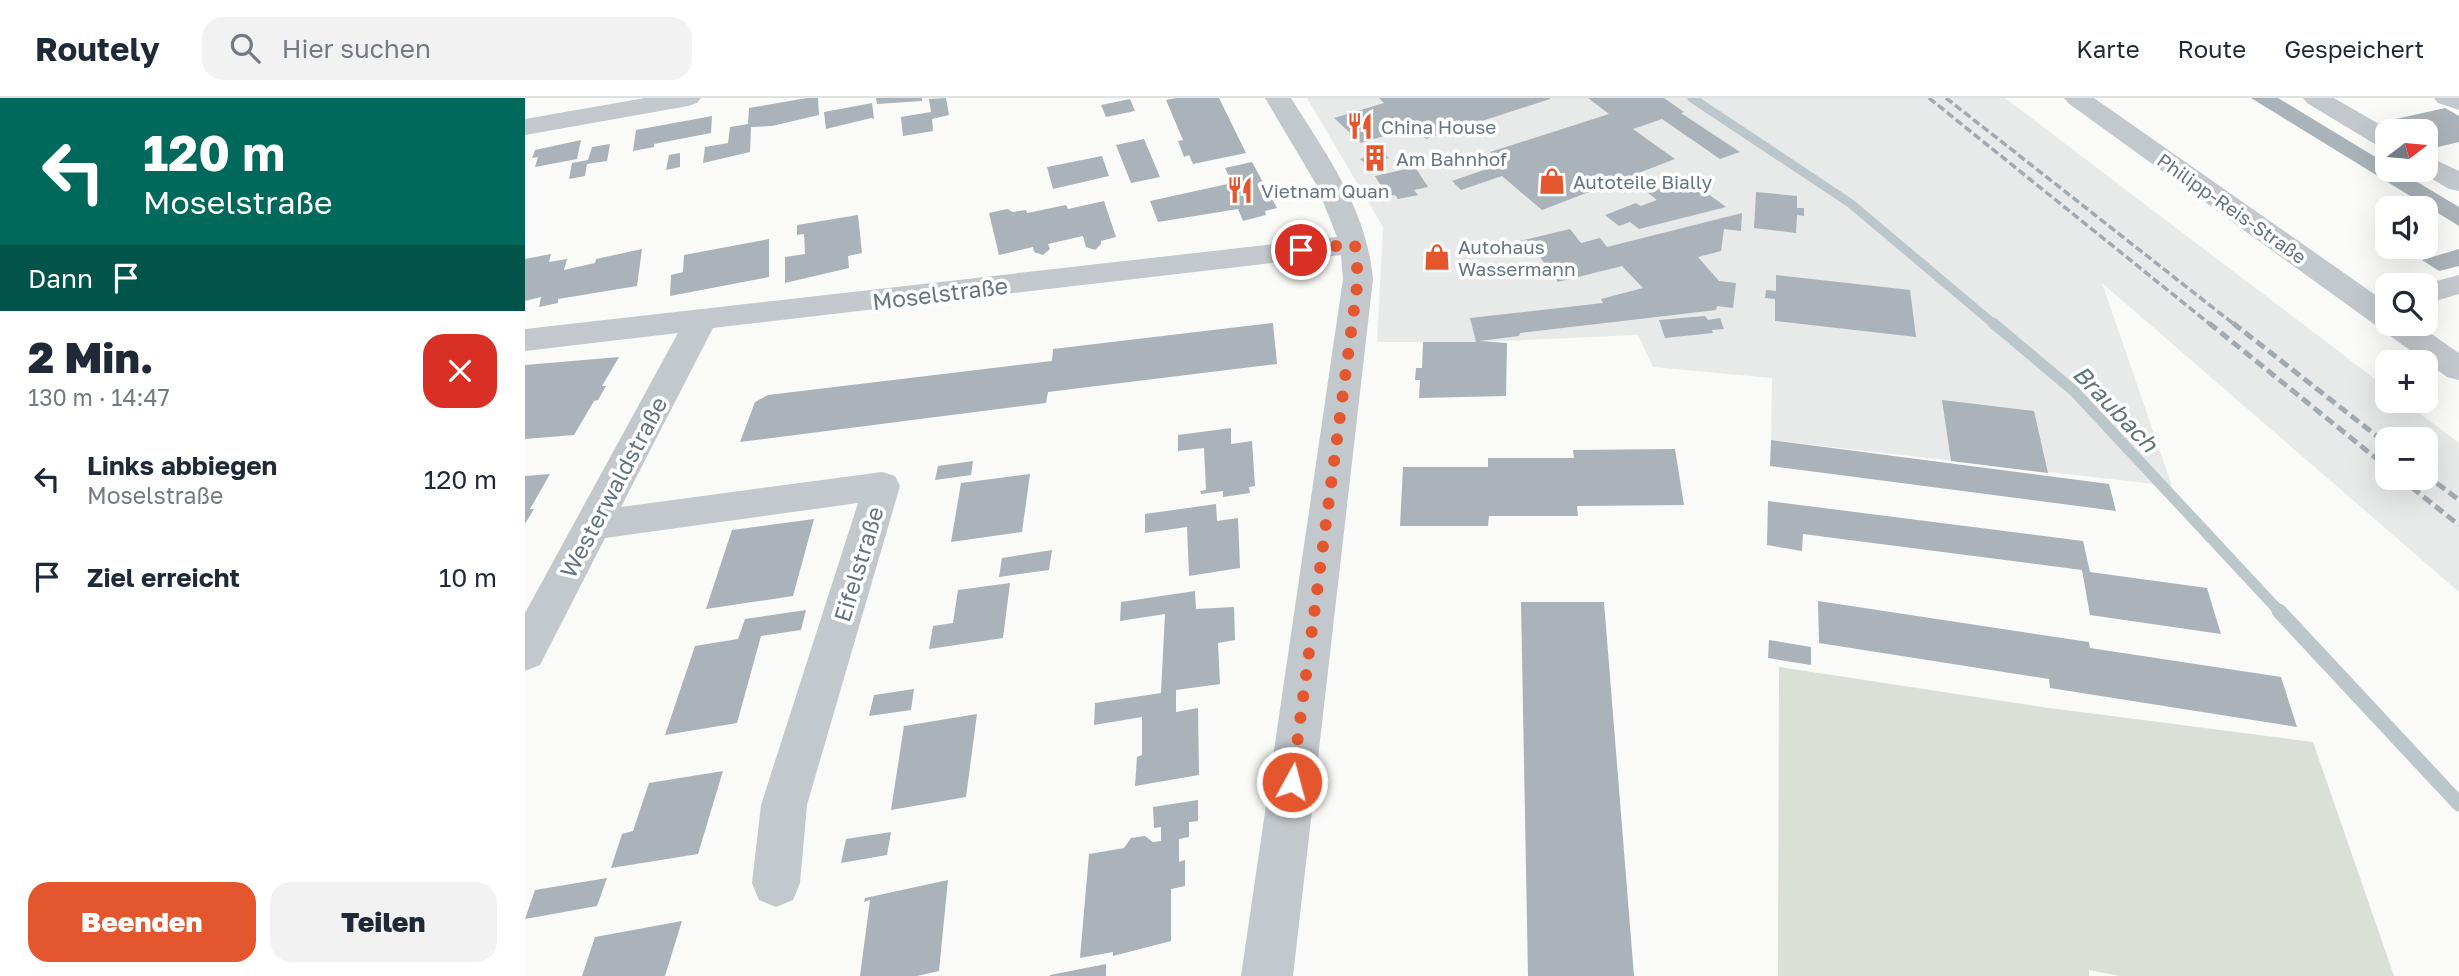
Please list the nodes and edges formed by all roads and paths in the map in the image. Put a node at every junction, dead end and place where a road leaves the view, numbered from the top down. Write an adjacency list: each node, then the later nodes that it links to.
1 (688, 98): 7 (street)
2 (1278, 98): 11 (street)
3 (2077, 98): 14 (street, Philipp-Reis-Straße)
4 (2316, 98): 8 (street)
5 (2447, 98): 6 (street)
6 (2459, 102)
7 (525, 127)
8 (2375, 134)
9 (2438, 171): 10 (street)
10 (2459, 183)
11 (1355, 244): 15 (street, Moselstraße); 22 (street)
12 (2459, 284): 13 (street)
13 (2438, 290)
14 (2375, 306)
15 (701, 320): 17 (street, Moselstraße); 19 (street, Westerwaldstraße)
16 (2415, 336): 18 (street, Philipp-Reis-Straße)
17 (525, 340)
18 (2459, 369)
19 (594, 525): 20 (street, Westerwaldstraße); 21 (street, Eifelstraße)
20 (525, 653)
21 (776, 883)
22 (1267, 976)

